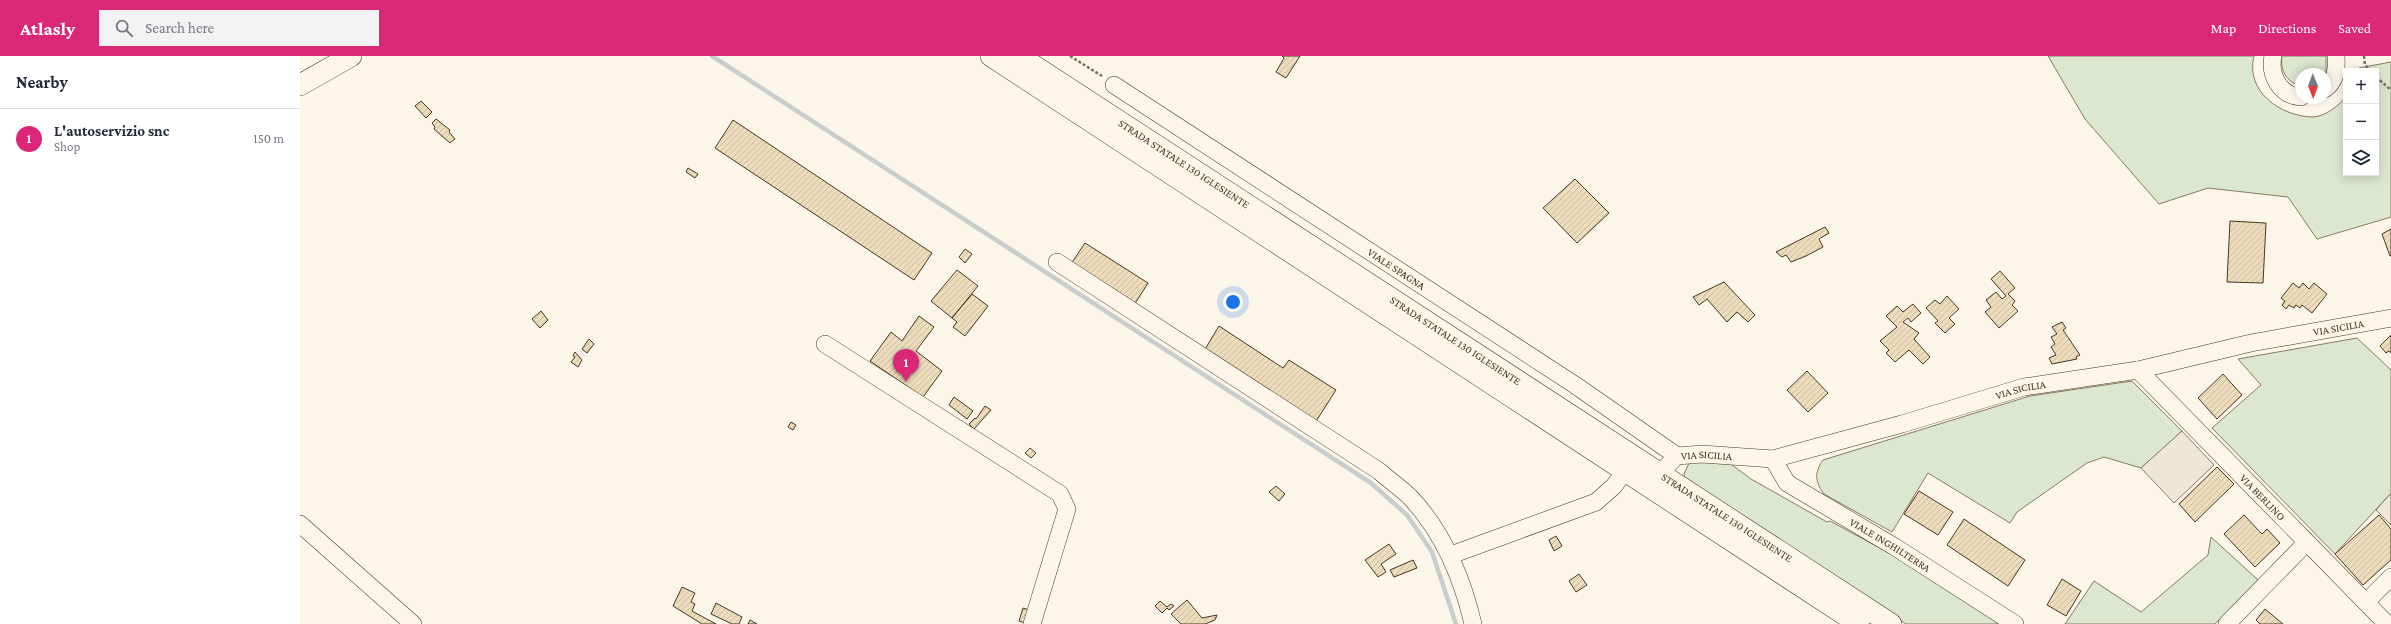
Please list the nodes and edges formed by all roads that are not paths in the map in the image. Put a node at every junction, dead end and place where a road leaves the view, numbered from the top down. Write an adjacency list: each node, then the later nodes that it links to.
1 (351, 56): 7 (main road)
2 (991, 56): 16 (main road, STRADA STATALE 130 IGLESIENTE)
3 (1019, 56): 17 (main road, STRADA STATALE 130 IGLESIENTE)
4 (2273, 56): 9 (street)
5 (2336, 56): 6 (street)
6 (2331, 82)
7 (300, 85)
8 (1114, 85): 14 (street, VIALE SPAGNA)
9 (2295, 95)
10 (1058, 262): 20 (street)
11 (2391, 318): 13 (street, VIA SICILIA)
12 (825, 344): 24 (street)
13 (2138, 370): 15 (street, VIA SICILIA); 19 (street, VIA BERLINO)
14 (1677, 456): 15 (street, VIA SICILIA); 17 (street, VIA SICILIA)
15 (1773, 459): 28 (street, VIALE INGHILTERRA)
16 (1624, 471): 20 (street); 26 (main road, STRADA STATALE 130 IGLESIENTE)
17 (1659, 474): 27 (main road, STRADA STATALE 130 IGLESIENTE)
18 (300, 524): 23 (street)
19 (2306, 543): 22 (street, VIA BERLINO); 29 (street)
20 (1451, 555): 25 (street)
21 (2391, 577): 22 (street)
22 (2366, 602): 30 (street, VIA BERLINO)
23 (413, 624)
24 (1032, 624)
25 (1473, 624)
26 (1859, 624)
27 (1891, 624)
28 (2015, 624)
29 (2228, 624)
30 (2387, 624)

